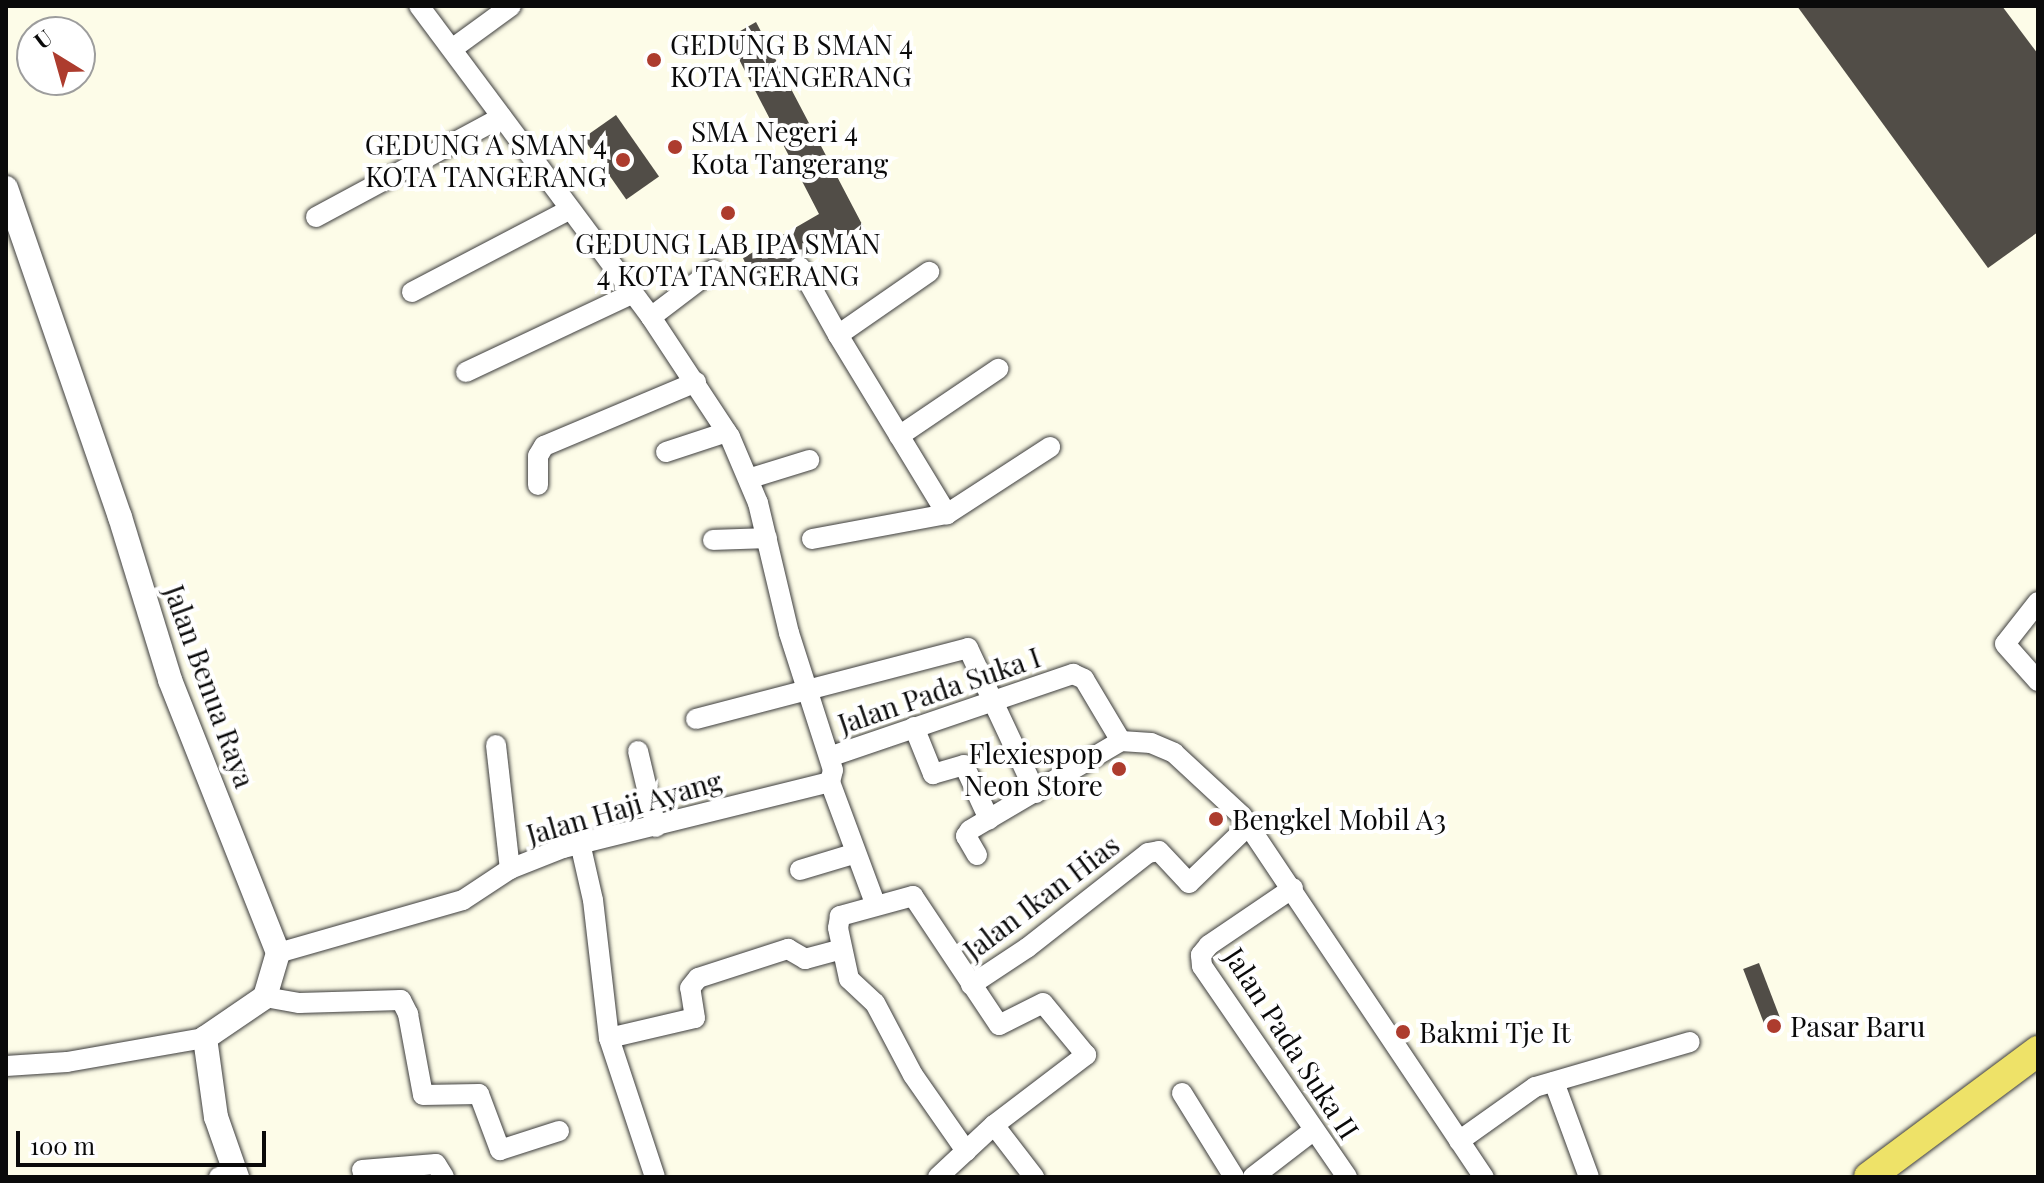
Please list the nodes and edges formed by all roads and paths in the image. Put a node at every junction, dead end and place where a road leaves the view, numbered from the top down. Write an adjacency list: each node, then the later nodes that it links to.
1 (419, 6): 3 (street, Jalan Pada Suka I)
2 (511, 6): 3 (street)
3 (452, 49): 4 (street, Jalan Pada Suka I)
4 (502, 117): 6 (street, Jalan Pada Suka I); 7 (street)
5 (6, 188): 52 (street, Jalan Benua Raya)
6 (569, 210): 11 (street); 12 (street, Jalan Pada Suka I)
7 (316, 217)
8 (800, 267): 14 (street)
9 (713, 270): 13 (street)
10 (929, 272): 14 (street)
11 (412, 292)
12 (632, 294): 13 (street, Jalan Pada Suka I); 16 (street)
13 (651, 317): 17 (street, Jalan Pada Suka I)
14 (838, 335): 19 (street)
15 (998, 369): 19 (street)
16 (466, 372)
17 (696, 382): 18 (street, Jalan Pada Suka I); 24 (street)
18 (727, 432): 21 (street); 23 (street, Jalan Pada Suka I)
19 (899, 436): 25 (street)
20 (1050, 447): 25 (street)
21 (666, 452)
22 (809, 460): 23 (street)
23 (751, 478): 26 (street, Jalan Pada Suka I)
24 (538, 485)
25 (947, 514): 27 (street)
26 (767, 538): 28 (street); 31 (street, Jalan Pada Suka I)
27 (812, 539)
28 (713, 540)
29 (2038, 602): 30 (street)
30 (2038, 681)
31 (810, 693): 32 (street); 33 (street); 38 (street, Jalan Pada Suka I)
32 (990, 701): 34 (street, Jalan Pada Suka I); 35 (street, Jalan Pada Suka I); 40 (street)
33 (696, 719)
34 (914, 727): 38 (street, Jalan Pada Suka I); 41 (street)
35 (1121, 741): 40 (street); 42 (street)
36 (496, 745): 47 (street)
37 (638, 751): 43 (street)
38 (832, 756): 39 (street)
39 (830, 782): 43 (street, Jalan Haji Ayang); 45 (street)
40 (1036, 793): 41 (street)
41 (989, 819): 46 (street)
42 (1249, 825): 49 (street); 53 (street, Jalan Ikan Hias)
43 (656, 827): 44 (street, Jalan Haji Ayang)
44 (580, 843): 47 (street, Jalan Haji Ayang); 56 (street)
45 (853, 854): 48 (street); 50 (street)
46 (977, 855)
47 (510, 869): 52 (street, Jalan Haji Ayang)
48 (800, 870)
49 (1293, 888): 64 (street, Jalan Pada Suka II); 66 (street)
50 (875, 903): 51 (street); 53 (street)
51 (842, 949): 56 (street); 67 (street)
52 (278, 953): 54 (street)
53 (971, 985): 63 (street)
54 (265, 997): 55 (street); 65 (street)
55 (205, 1038): 60 (street); 69 (street)
56 (609, 1038): 71 (street)
57 (1690, 1042): 61 (street)
58 (2038, 1051): 79 (main road)
59 (2038, 1058): 80 (main road)
60 (6, 1066)
61 (1554, 1082): 66 (street); 78 (street)
62 (1182, 1093): 74 (street)
63 (994, 1125): 67 (street); 73 (street)
64 (1314, 1130): 75 (street); 76 (street, Jalan Pada Suka II)
65 (559, 1131)
66 (1459, 1141): 77 (street)
67 (966, 1151): 72 (street)
68 (362, 1170): 70 (street)
69 (230, 1176)
70 (444, 1177)
71 (655, 1177)
72 (938, 1177)
73 (1034, 1177)
74 (1234, 1177)
75 (1253, 1177)
76 (1347, 1177)
77 (1484, 1177)
78 (1589, 1177)
79 (1869, 1177)
80 (1902, 1177)

